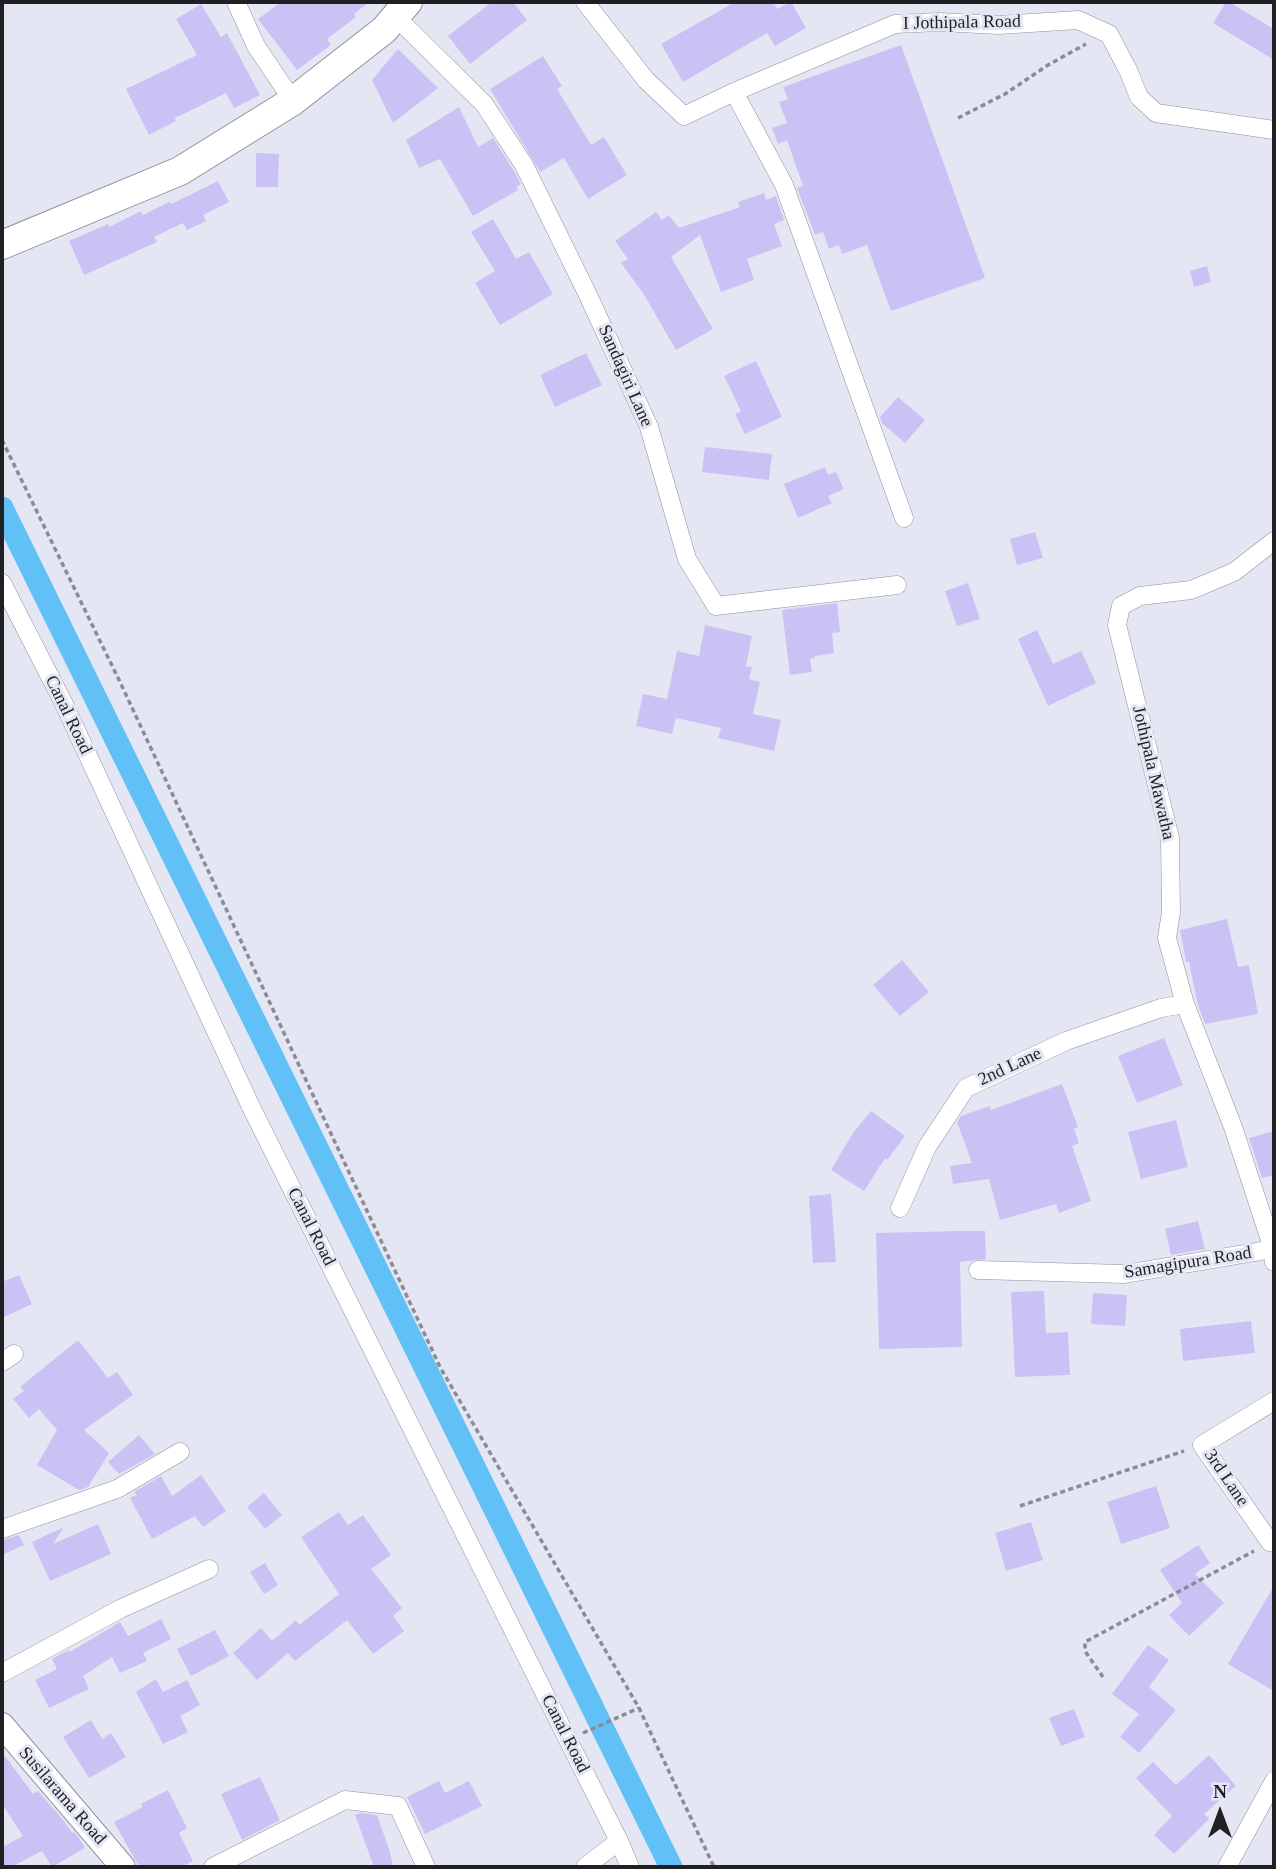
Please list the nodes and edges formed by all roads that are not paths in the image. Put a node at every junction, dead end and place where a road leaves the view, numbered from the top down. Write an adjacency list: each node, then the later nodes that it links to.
1 (236, 2): 5 (street)
2 (585, 2): 4 (street, I Jothipala Road)
3 (402, 9): 5 (main road); 11 (street, Sandagiri Lane)
4 (734, 92): 6 (street, I Jothipala Road); 8 (street)
5 (293, 101): 7 (main road)
6 (1274, 130)
7 (2, 244)
8 (904, 518)
9 (1274, 541): 12 (street, Jothipala Mawatha)
10 (2, 583): 24 (street, Canal Road)
11 (897, 585)
12 (1185, 1004): 13 (street, 2nd Lane); 14 (street, Jothipala Mawatha)
13 (900, 1208)
14 (1273, 1256): 15 (street, Samagipura Road)
15 (978, 1270)
16 (1274, 1401): 19 (street, 3rd Lane)
17 (180, 1452): 18 (street)
18 (2, 1529)
19 (1272, 1543)
20 (209, 1569): 21 (street)
21 (2, 1673)
22 (2, 1725): 25 (street, Susilarama Road)
23 (1274, 1781): 30 (street)
24 (619, 1841): 28 (street); 29 (street, Canal Road)
25 (123, 1867)
26 (214, 1867): 27 (street)
27 (426, 1867)
28 (585, 1867)
29 (630, 1867)
30 (1227, 1867)

